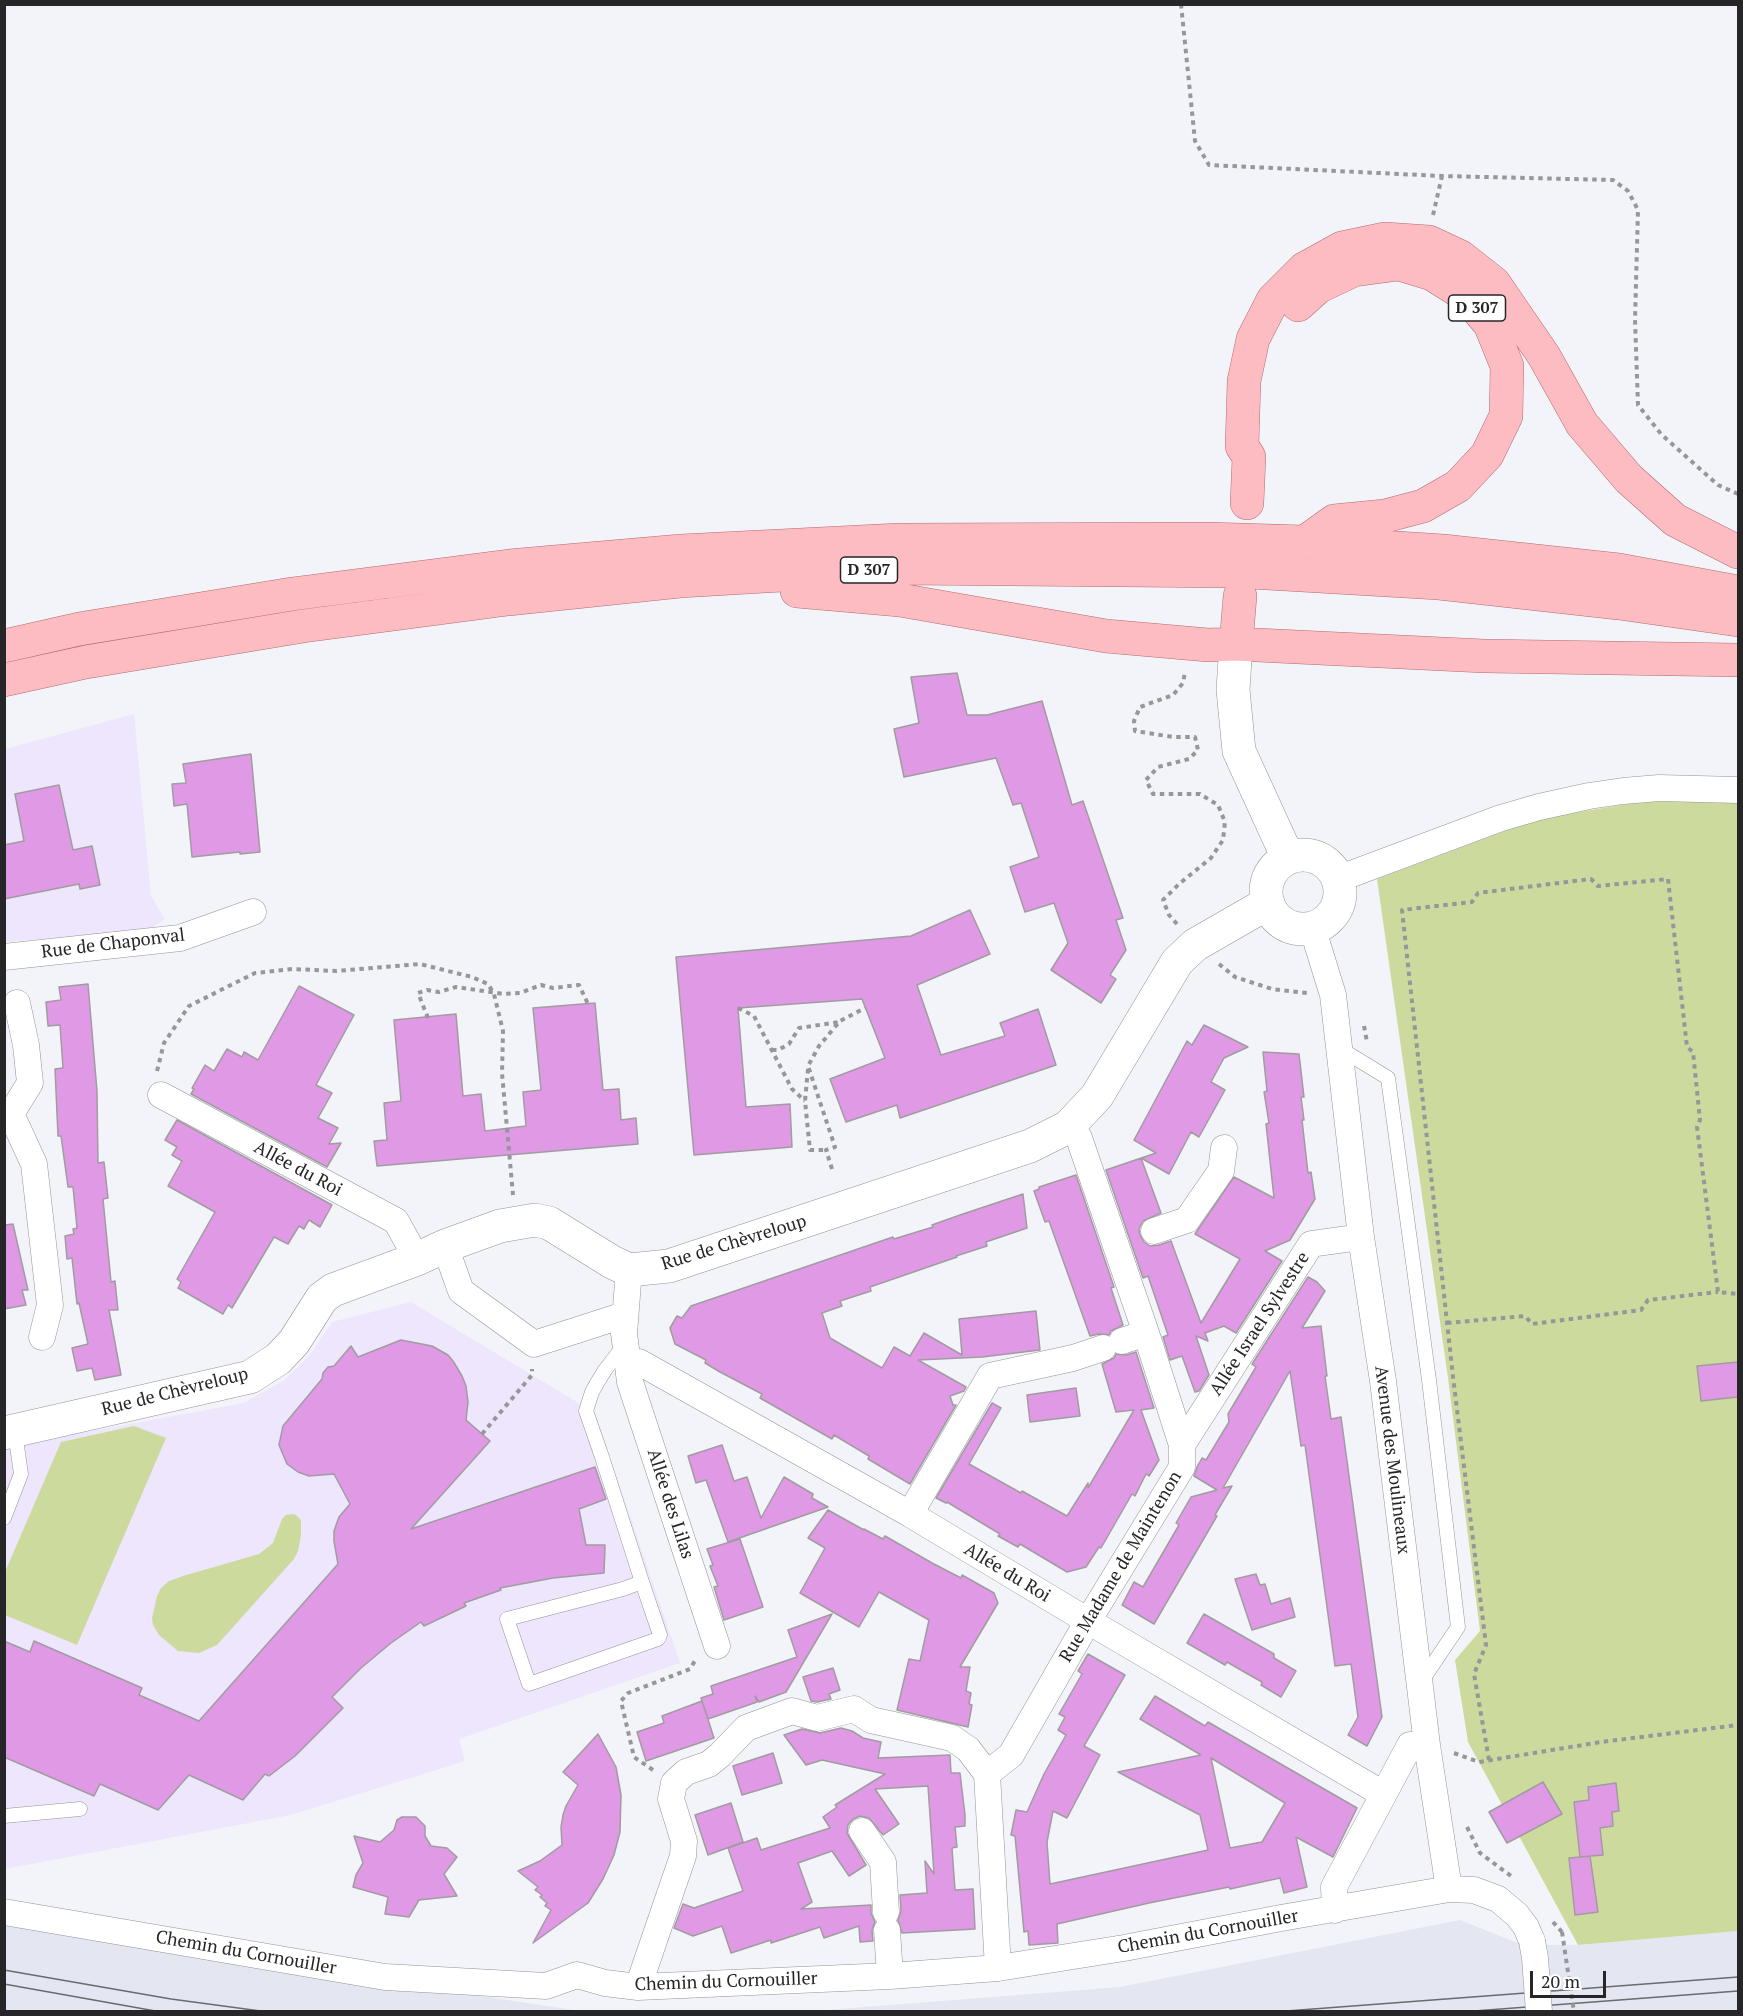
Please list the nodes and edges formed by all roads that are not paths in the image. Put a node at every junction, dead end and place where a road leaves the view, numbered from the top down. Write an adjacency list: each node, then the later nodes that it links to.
1 (1249, 457): 2 (main road); 3 (main road, D 307); 4 (main road)
2 (1247, 503)
3 (1305, 542): 6 (main road, D 307); 10 (main road, D 307)
4 (1738, 552)
5 (697, 581): 8 (main road, D 307); 9 (main road); 12 (main road, D 307)
6 (1738, 592)
7 (1240, 596): 9 (main road)
8 (1738, 620)
9 (1222, 644): 11 (main road); 14 (street)
10 (4, 646)
11 (1738, 660)
12 (4, 680)
13 (1738, 790): 15 (street)
14 (1288, 858): 15 (street); 16 (street)
15 (1338, 879): 18 (street)
16 (1268, 903): 18 (street); 24 (street, Rue de Chèvreloup)
17 (253, 912): 19 (street, Rue de Chaponval)
18 (1312, 927): 21 (street, Avenue des Moulineaux)
19 (4, 957)
20 (17, 1003): 23 (street)
21 (1339, 1048): 27 (street, Avenue des Moulineaux); 41 (lane)
22 (161, 1095): 28 (street, Allée du Roi)
23 (8, 1114): 31 (street)
24 (1068, 1126): 26 (street, Rue Madame de Maintenon); 29 (street, Rue de Chèvreloup)
25 (1224, 1148): 26 (street)
26 (1136, 1237): 32 (street, Rue Madame de Maintenon)
27 (1361, 1237): 35 (street, Allée Israel Sylvestre); 41 (street, Avenue des Moulineaux)
28 (431, 1253): 29 (street, Rue de Chèvreloup); 30 (street, Allée du Roi); 34 (street, Rue de Chèvreloup)
29 (629, 1270): 30 (street, Allée des Lilas)
30 (624, 1315): 33 (street, Allée des Lilas)
31 (42, 1337)
32 (1124, 1341): 35 (street, Rue Madame de Maintenon); 36 (street)
33 (626, 1352): 36 (street, Allée du Roi); 38 (lane); 40 (street, Allée des Lilas)
34 (10, 1433): 37 (lane)
35 (1182, 1445): 39 (street, Rue Madame de Maintenon)
36 (910, 1514): 39 (street, Allée du Roi)
37 (4, 1518)
38 (642, 1582): 38 (lane)
39 (1088, 1622): 43 (street, Rue Madame de Maintenon); 44 (street, Allée du Roi)
40 (709, 1649)
41 (1420, 1684): 42 (street, Avenue des Moulineaux)
42 (1427, 1745): 44 (street); 48 (street, Avenue des Moulineaux)
43 (987, 1774): 51 (street); 53 (street)
44 (1383, 1794): 49 (street)
45 (80, 1809): 46 (lane)
46 (4, 1816)
47 (862, 1831): 52 (street)
48 (1449, 1889): 49 (street, Chemin du Cornouiller); 54 (street, bridge)
49 (1335, 1910): 51 (street, Chemin du Cornouiller)
50 (4, 1912): 53 (street, Chemin du Cornouiller)
51 (998, 1968): 52 (street, Chemin du Cornouiller)
52 (890, 1976): 53 (street, Chemin du Cornouiller)
53 (638, 1987)
54 (1539, 2012)

